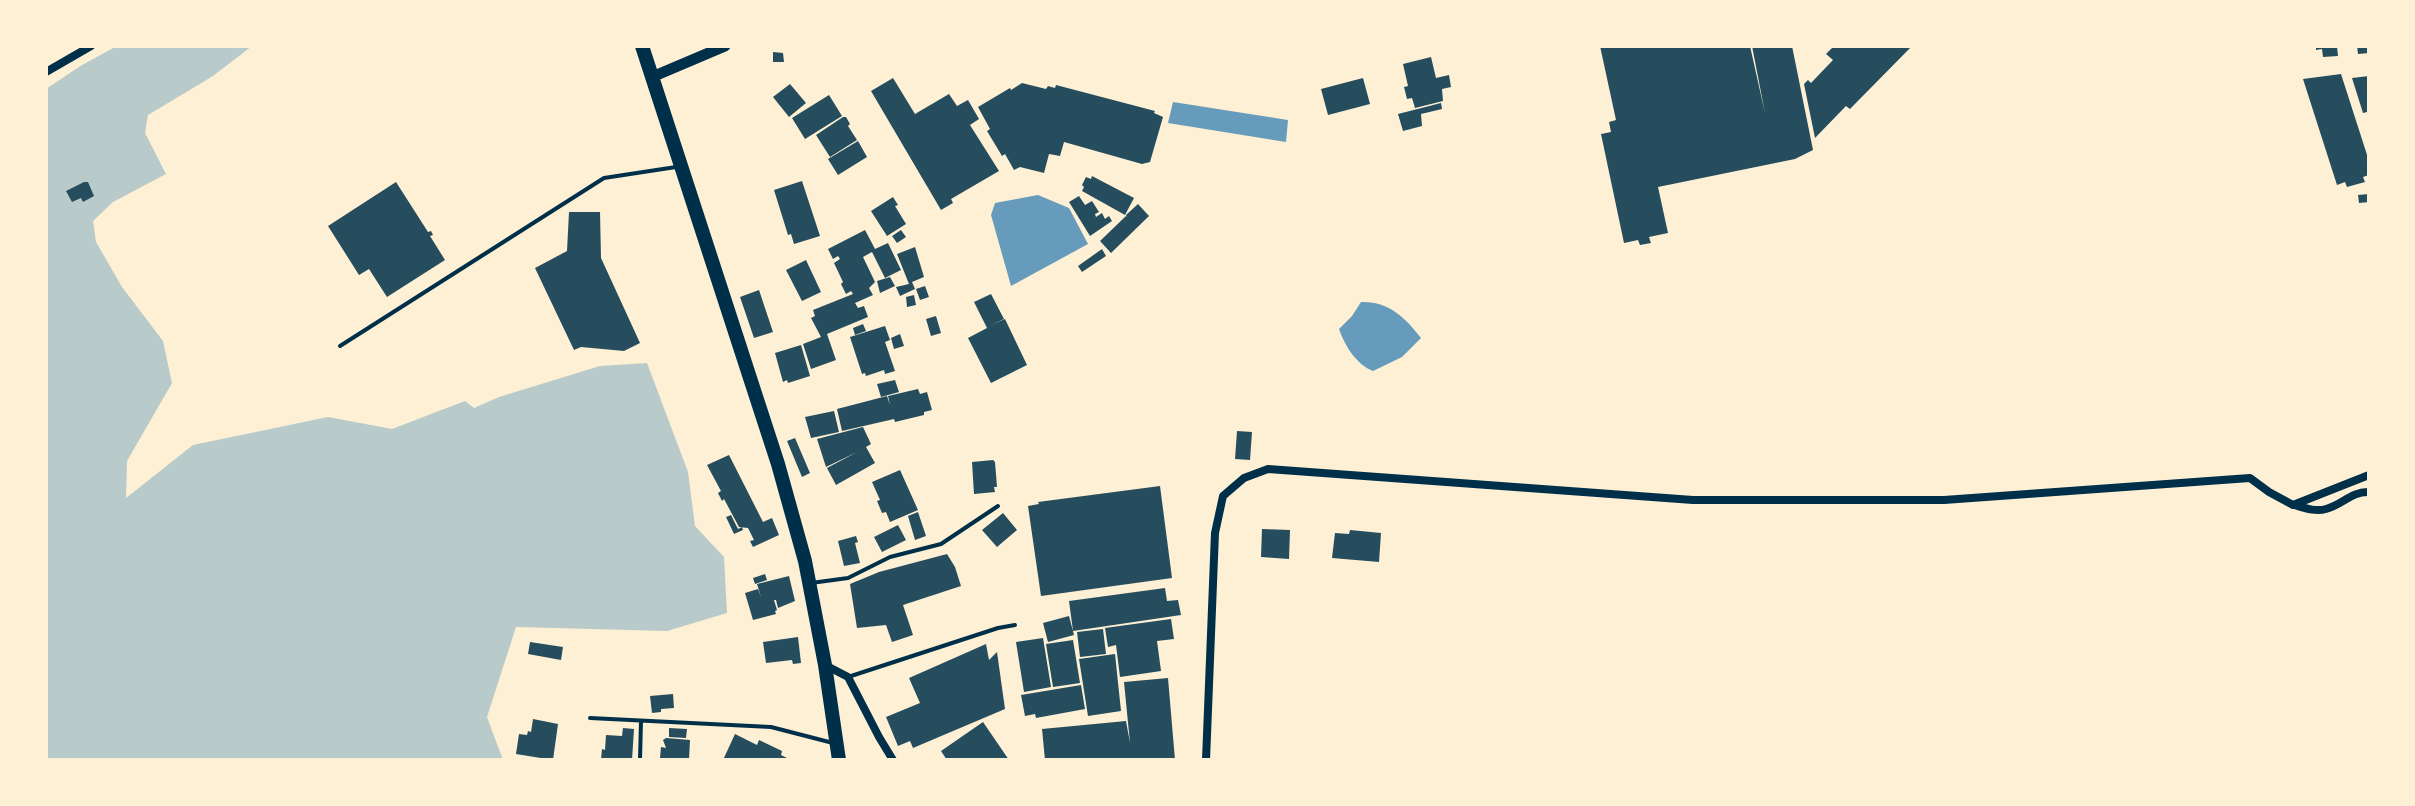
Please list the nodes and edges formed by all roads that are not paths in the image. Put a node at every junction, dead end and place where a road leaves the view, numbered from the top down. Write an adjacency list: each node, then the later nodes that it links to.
1 (91, 46): 4 (street)
2 (642, 46): 5 (highway)
3 (725, 46): 5 (street)
4 (46, 72)
5 (652, 77): 6 (highway)
6 (682, 166): 7 (lane); 12 (highway)
7 (340, 346)
8 (2369, 475): 10 (street)
9 (2369, 492): 10 (street)
10 (2293, 505): 22 (street)
11 (998, 506): 12 (lane)
12 (809, 583): 14 (highway)
13 (1015, 625): 15 (lane)
14 (825, 665): 15 (street); 18 (highway)
15 (848, 677): 21 (street)
16 (590, 718): 17 (lane)
17 (641, 721): 18 (lane); 19 (lane)
18 (837, 744): 20 (highway)
19 (640, 760)
20 (839, 760)
21 (893, 760)
22 (1206, 760)

